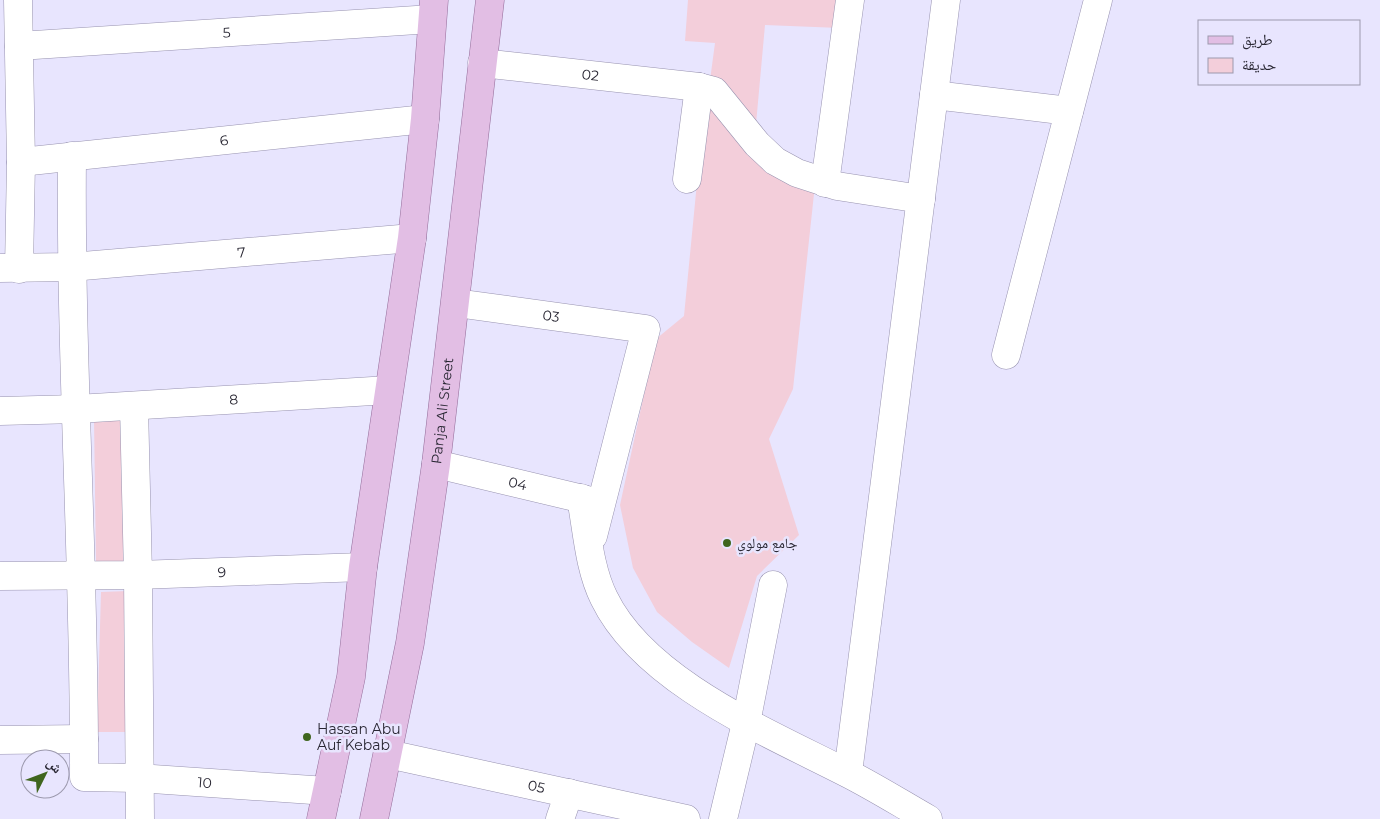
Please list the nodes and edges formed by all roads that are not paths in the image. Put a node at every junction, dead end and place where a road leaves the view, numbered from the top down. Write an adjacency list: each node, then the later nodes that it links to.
1 (18, 0): 7 (street)
2 (490, 0): 8 (main road, Panja Ali Street)
3 (850, 0): 17 (street)
4 (946, 0): 10 (street)
5 (1098, 0): 12 (street)
6 (433, 9): 7 (street, 5); 13 (main road)
7 (19, 46): 11 (street)
8 (482, 63): 9 (street, 02); 22 (main road, Panja Ali Street)
9 (699, 87): 16 (street); 17 (street)
10 (934, 95): 12 (street); 18 (street)
11 (10, 104): 15 (street)
12 (1069, 111): 23 (street)
13 (425, 119): 14 (street, 6); 19 (main road)
14 (72, 156): 15 (street, 6); 20 (street)
15 (22, 162): 21 (street)
16 (687, 179)
17 (825, 183): 18 (street)
18 (921, 199): 39 (street)
19 (412, 238): 20 (street, 7); 24 (main road)
20 (71, 267): 21 (street, 7); 26 (street)
21 (9, 268)
22 (456, 302): 28 (main road, Panja Ali Street); 29 (street, 03)
23 (1006, 354)
24 (389, 390): 25 (street, 8); 30 (main road)
25 (134, 406): 26 (street, 8); 32 (street)
26 (77, 409): 27 (street, 8); 31 (street)
27 (0, 411)
28 (436, 464): 29 (street, 04); 38 (main road, Panja Ali Street)
29 (591, 500): 35 (street)
30 (363, 567): 32 (street, 9); 41 (main road)
31 (81, 575): 32 (street, 9); 33 (street, 9); 36 (street)
32 (138, 575): 40 (street)
33 (0, 576)
34 (773, 585): 35 (street)
35 (746, 723): 39 (street); 48 (street)
36 (84, 739): 37 (street); 40 (street, 10)
37 (0, 740)
38 (388, 754): 42 (street, 05); 45 (main road, Panja Ali Street)
39 (848, 773): 49 (street)
40 (138, 778): 41 (street, 10); 43 (street)
41 (327, 791): 44 (main road)
42 (568, 793): 46 (street); 47 (street, 05)
43 (140, 819)
44 (321, 819)
45 (374, 819)
46 (560, 819)
47 (686, 819)
48 (723, 819)
49 (928, 819)

